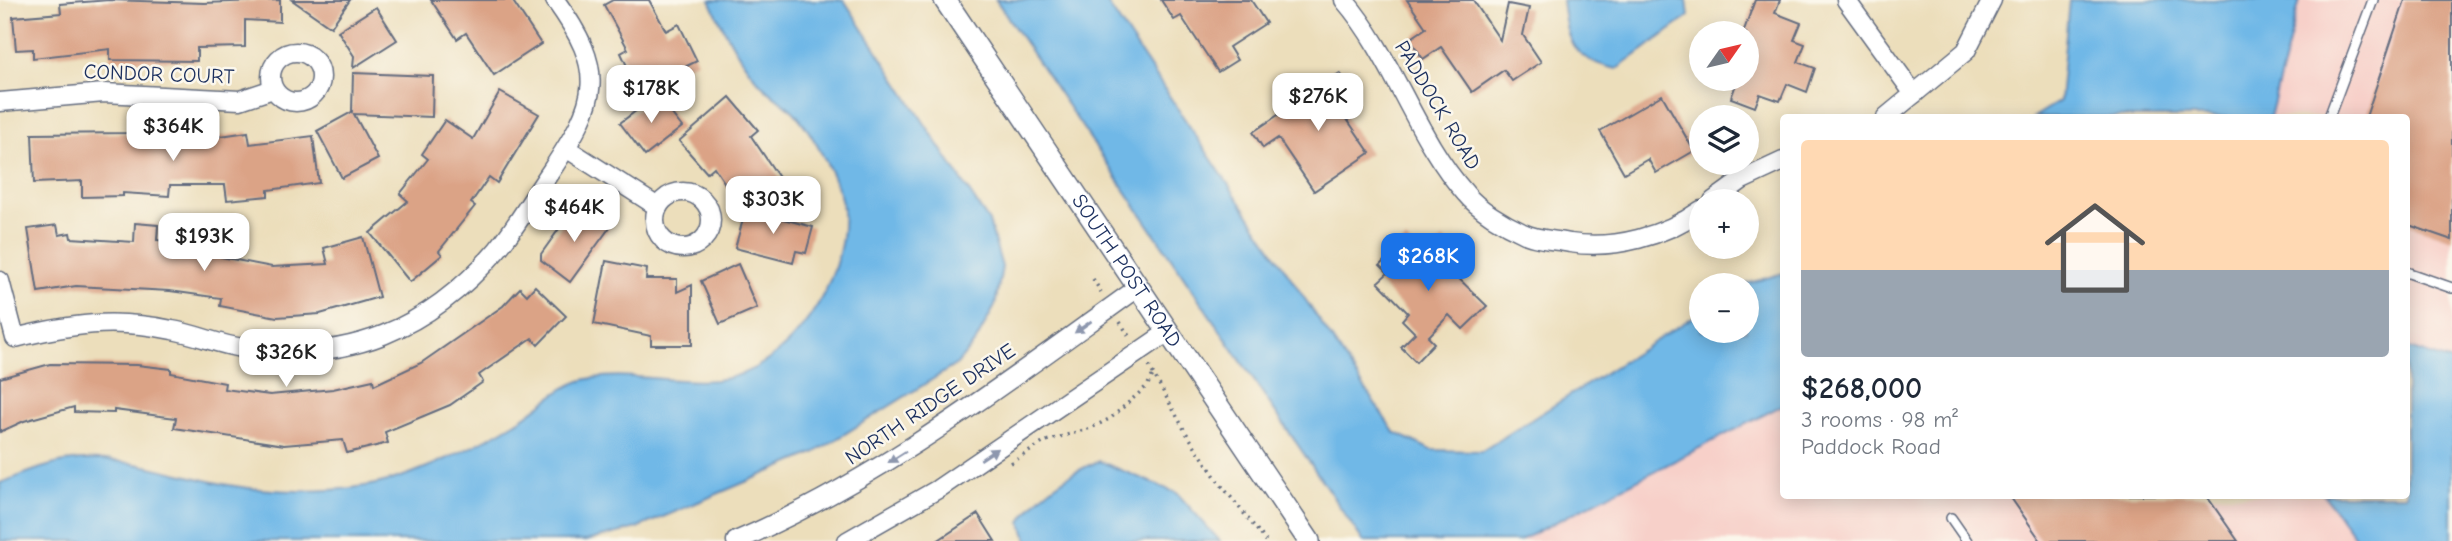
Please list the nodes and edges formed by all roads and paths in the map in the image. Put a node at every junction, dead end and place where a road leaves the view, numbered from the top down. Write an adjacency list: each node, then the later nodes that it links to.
1 (555, 0): 12 (street)
2 (945, 0): 20 (street, SOUTH POST ROAD)
3 (1344, 0): 16 (street, PADDOCK ROAD)
4 (1846, 0): 8 (street)
5 (1992, 0): 8 (street)
6 (2372, 0): 11 (lane)
7 (273, 89): 9 (street, CONDOR COURT)
8 (1914, 94): 10 (street)
9 (0, 102)
10 (1890, 114)
11 (2330, 114)
12 (566, 148): 15 (street); 24 (street)
13 (1780, 162): 14 (street)
14 (1730, 189)
15 (658, 206)
16 (1689, 219)
17 (2410, 273): 21 (lane)
18 (1093, 279): 22 (path)
19 (0, 281): 24 (street)
20 (1139, 287): 22 (street, NORTH RIDGE DRIVE); 23 (street, SOUTH POST ROAD)
21 (2452, 288)
22 (1111, 307): 25 (path); 29 (street, NORTH RIDGE DRIVE, one-way to 29)
23 (1168, 332): 25 (street); 32 (street, SOUTH POST ROAD)
24 (7, 340)
25 (1140, 351): 26 (path); 30 (street, one-way to 25)
26 (1154, 373): 27 (path); 31 (path)
27 (1008, 465)
28 (1951, 518): 33 (lane)
29 (736, 541)
30 (847, 541)
31 (1266, 541)
32 (1309, 541)
33 (1967, 541)

